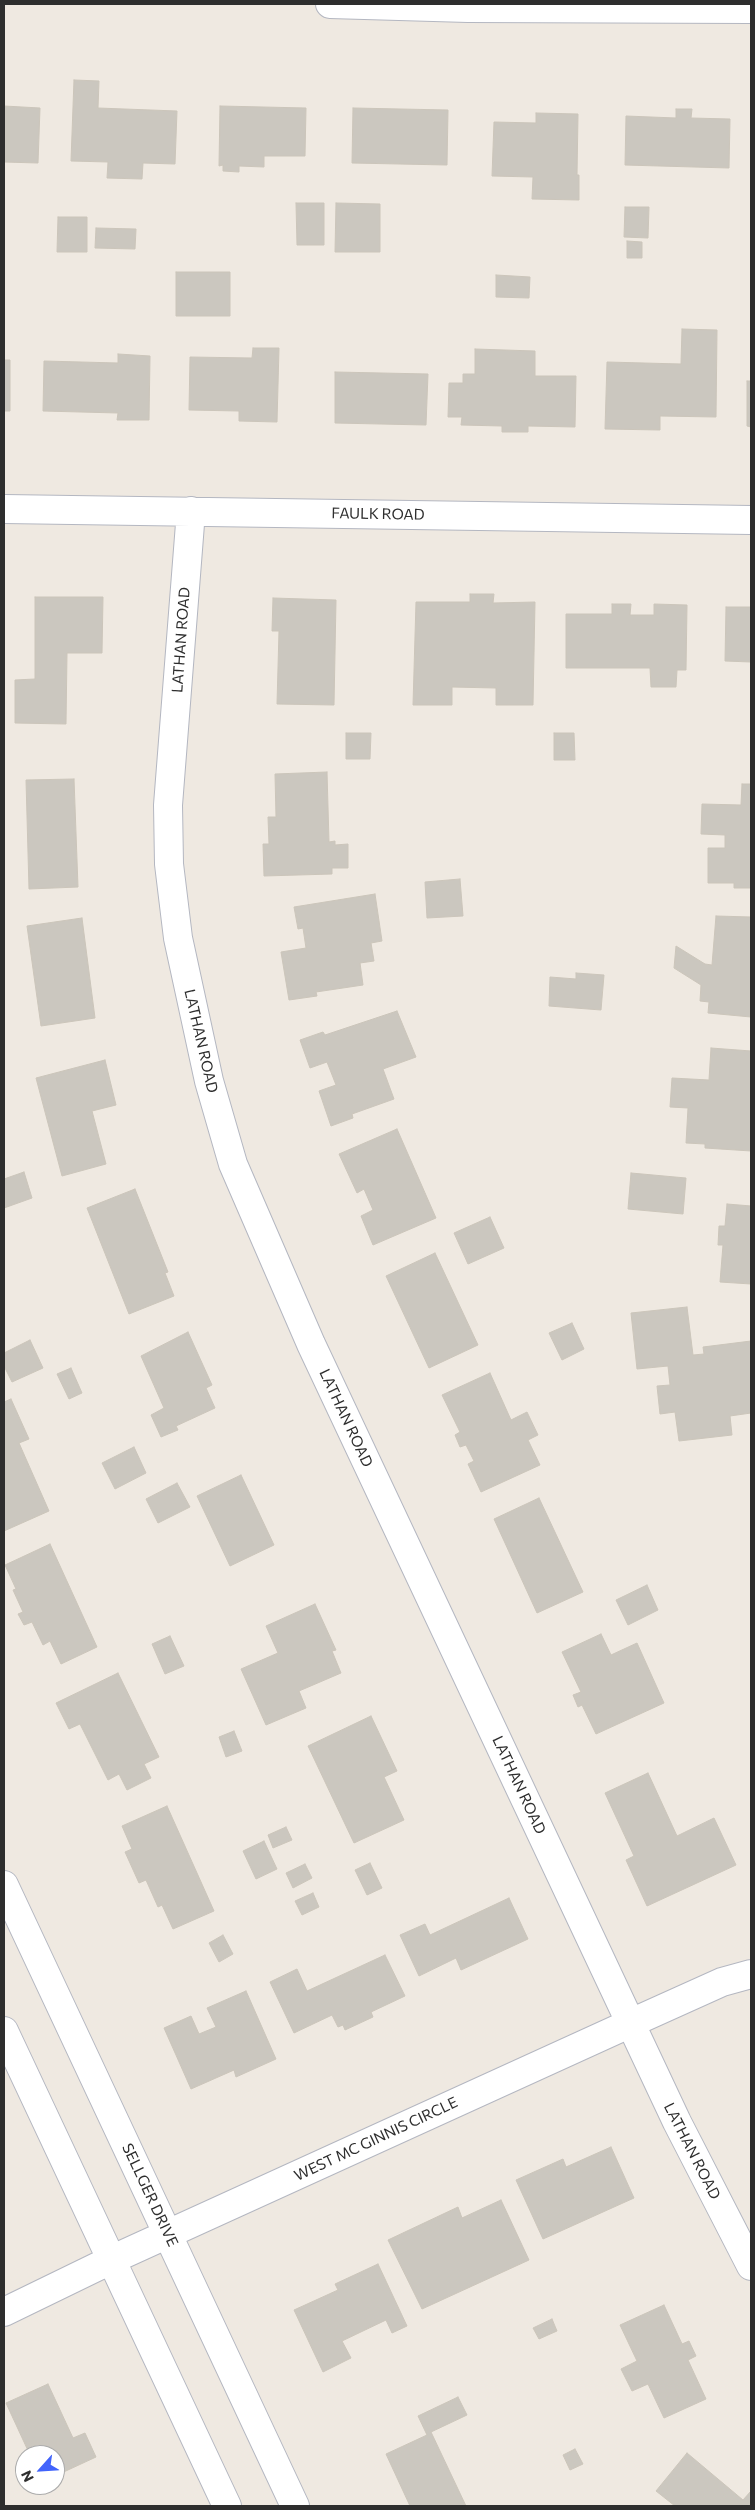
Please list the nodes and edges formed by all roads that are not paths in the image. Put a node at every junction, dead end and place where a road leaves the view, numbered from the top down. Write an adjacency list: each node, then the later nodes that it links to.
1 (330, 4): 2 (street)
2 (751, 10)
3 (4, 509): 4 (street, FAULK ROAD)
4 (191, 511): 5 (street, FAULK ROAD); 8 (street, LATHAN ROAD)
5 (751, 520)
6 (4, 1885): 10 (street, SELLGER DRIVE)
7 (751, 1974): 8 (street, WEST MC GINNIS CIRCLE)
8 (630, 2023): 10 (street, WEST MC GINNIS CIRCLE); 12 (street, LATHAN ROAD)
9 (4, 2032): 11 (street)
10 (168, 2234): 11 (street, WEST MC GINNIS CIRCLE); 15 (street, SELLGER DRIVE)
11 (113, 2260): 13 (street, WEST MC GINNIS CIRCLE); 14 (street)
12 (751, 2266)
13 (4, 2312)
14 (227, 2506)
15 (295, 2506)

